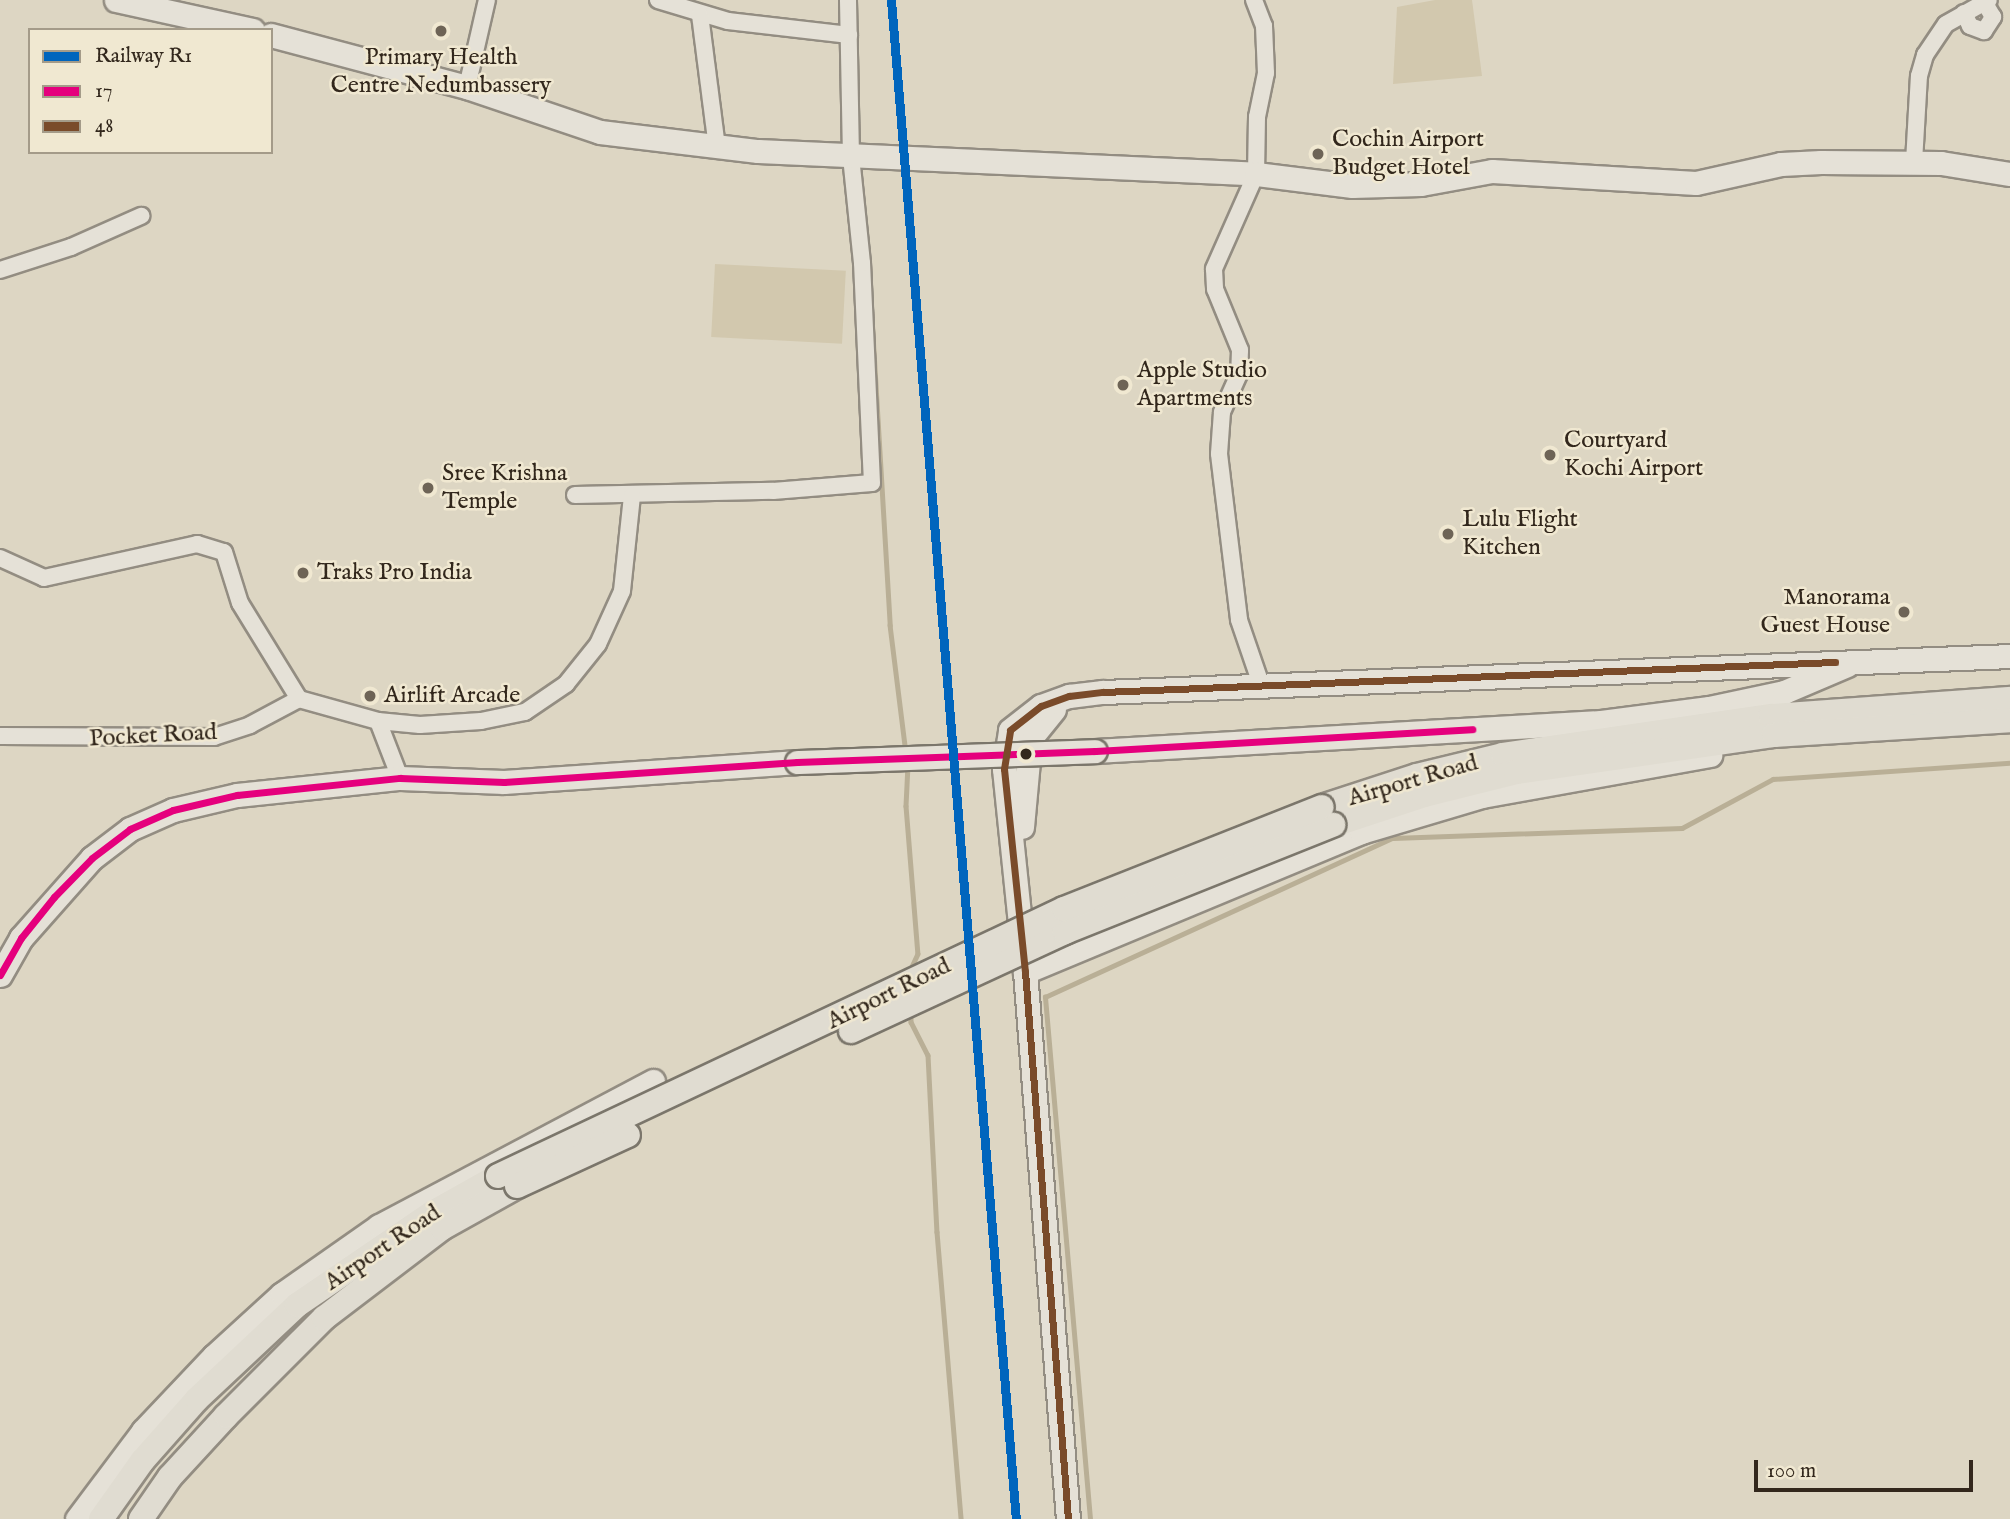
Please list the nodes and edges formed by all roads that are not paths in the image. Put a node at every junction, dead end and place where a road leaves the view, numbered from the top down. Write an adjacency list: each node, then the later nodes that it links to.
1 (116, 0): 7 (street)
2 (486, 0): 13 (street)
3 (658, 0): 9 (street)
4 (848, 0): 11 (street)
5 (1254, 0): 17 (street)
6 (1988, 2): 8 (street); 8 (street)
7 (154, 4): 10 (street)
8 (1964, 13): 16 (street)
9 (699, 15): 11 (street); 14 (street)
10 (245, 28)
11 (849, 35): 15 (street)
12 (273, 36): 13 (street)
13 (467, 87): 14 (street)
14 (717, 147): 15 (street)
15 (851, 157): 17 (street); 22 (street)
16 (1914, 162): 17 (street); 18 (street)
17 (1256, 174): 26 (street)
18 (2010, 174)
19 (141, 216): 20 (street)
20 (0, 270)
21 (575, 495): 22 (street)
22 (632, 496): 31 (street)
23 (0, 558): 28 (street)
24 (2010, 656): 25 (street)
25 (1853, 662): 26 (street); 35 (street, bridge)
26 (1262, 687): 27 (street)
27 (1069, 695): 36 (street); 36 (street)
28 (299, 699): 31 (street); 33 (street, Pocket Road)
29 (2010, 699): 34 (main road, Airport Road)
30 (2010, 720): 32 (main road, Airport Road)
31 (378, 721): 35 (street)
32 (1828, 731): 34 (main road, Airport Road); 37 (street)
33 (0, 736)
34 (1685, 738): 41 (main road, Airport Road, bridge)
35 (400, 778): 39 (street)
36 (1016, 816): 37 (street); 38 (street)
37 (1048, 961): 38 (street)
38 (1025, 972): 45 (street)
39 (0, 975)
40 (653, 1081): 42 (street)
41 (508, 1181): 43 (main road, Airport Road); 44 (main road, Airport Road)
42 (77, 1519)
43 (101, 1519)
44 (141, 1519)
45 (1068, 1519)

